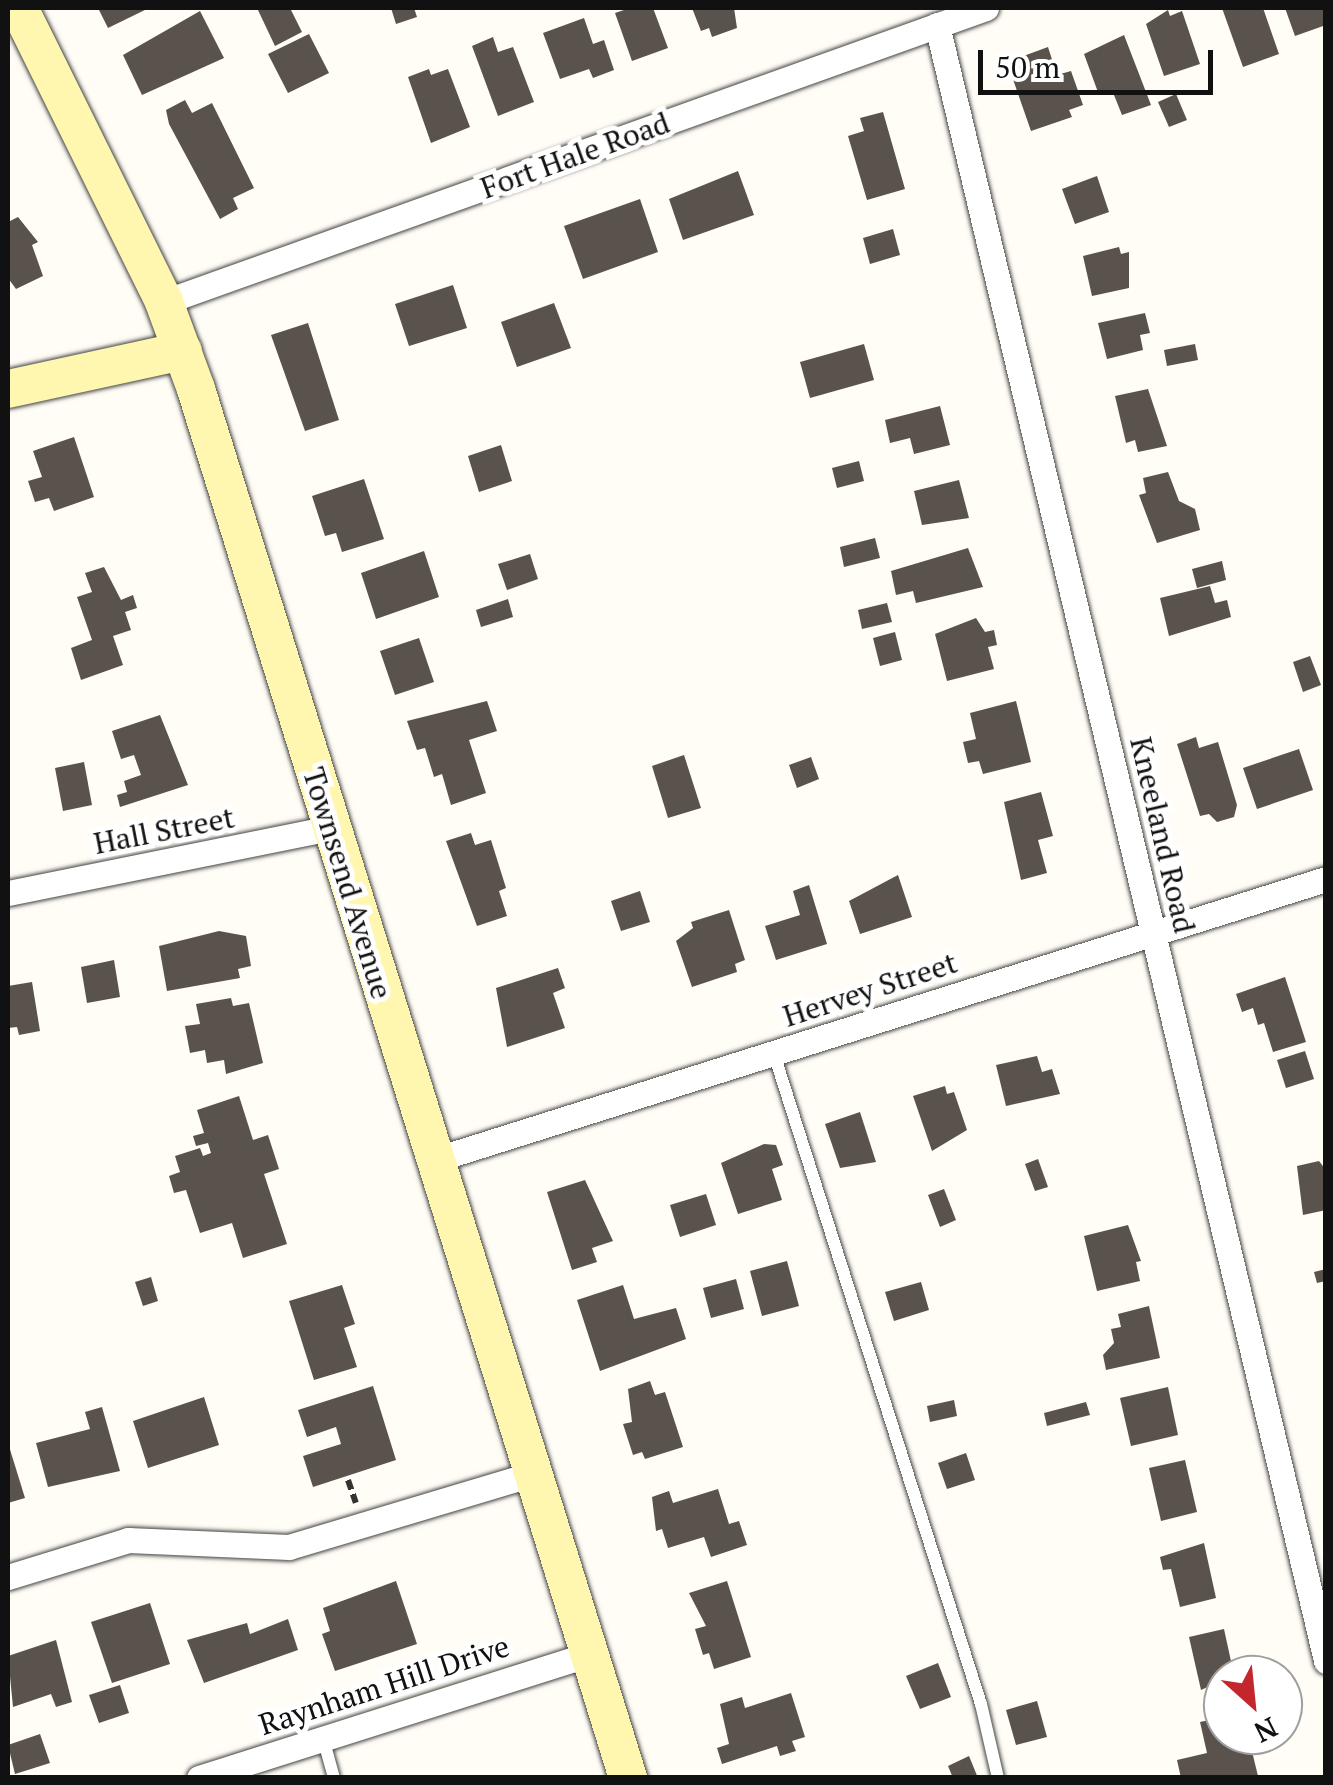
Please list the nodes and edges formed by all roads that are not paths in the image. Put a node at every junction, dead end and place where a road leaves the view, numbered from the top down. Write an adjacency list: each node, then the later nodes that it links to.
1 (19, 8): 4 (main road, Townsend Avenue)
2 (986, 8): 3 (street, Fort Hale Road)
3 (937, 25): 4 (street, Fort Hale Road); 10 (street, Kneeland Road)
4 (164, 302): 5 (main road, Townsend Avenue)
5 (183, 351): 6 (main road); 7 (main road, Townsend Avenue)
6 (8, 389)
7 (330, 828): 9 (street, Hall Street); 12 (main road, Townsend Avenue)
8 (1326, 879): 10 (street, Hervey Street)
9 (8, 893)
10 (1154, 934): 11 (street, Hervey Street); 16 (street, Kneeland Road)
11 (774, 1054): 12 (street, Hervey Street); 21 (lane)
12 (434, 1160): 13 (main road, Townsend Avenue)
13 (532, 1474): 14 (street); 15 (main road, Townsend Avenue)
14 (8, 1578)
15 (589, 1654): 17 (street, Raynham Hill Drive); 20 (main road, Townsend Avenue)
16 (1326, 1661)
17 (323, 1738): 18 (street, Raynham Hill Drive); 19 (lane)
18 (198, 1778)
19 (334, 1778)
20 (628, 1778)
21 (998, 1778)

